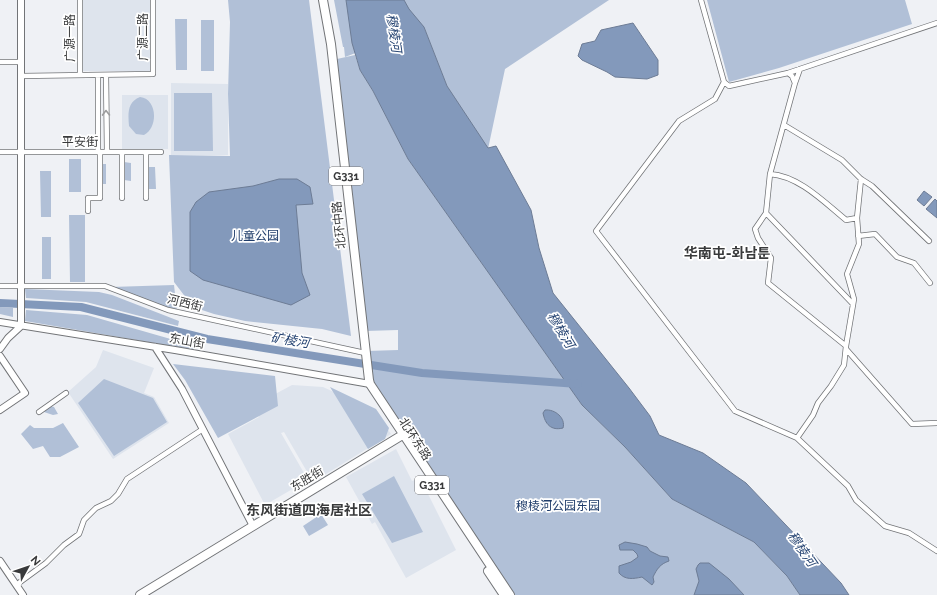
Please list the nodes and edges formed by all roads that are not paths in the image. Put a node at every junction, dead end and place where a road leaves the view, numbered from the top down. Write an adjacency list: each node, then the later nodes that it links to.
1 (21, 0): 9 (street)
2 (80, 0): 12 (street, 广源一路)
3 (153, 0): 14 (street, 广源二路)
4 (319, 0): 44 (highway, 北环中路 / G331)
5 (323, 0): 44 (highway, 北环中路 / G331)
6 (700, 0): 16 (street)
7 (937, 23): 10 (street)
8 (0, 62): 9 (street)
9 (21, 62): 15 (street)
10 (800, 69): 11 (street); 17 (street)
11 (788, 73): 16 (street); 17 (street)
12 (80, 75): 13 (street); 15 (street)
13 (98, 75): 14 (street); 21 (street)
14 (106, 75): 22 (street, one-way to 14)
15 (21, 76): 20 (street)
16 (724, 82): 53 (street)
17 (795, 83): 18 (street)
18 (784, 125): 26 (street); 27 (street)
19 (0, 152): 20 (street, 平安街)
20 (21, 152): 21 (street, 平安街); 37 (street)
21 (99, 152): 22 (street, 平安街); 30 (street)
22 (107, 152): 23 (street, 平安街)
23 (122, 152): 24 (street, 平安街); 28 (street)
24 (146, 152): 25 (street, 平安街); 29 (street)
25 (161, 152)
26 (770, 174): 31 (street); 32 (street)
27 (861, 179): 32 (street); 34 (street)
28 (122, 198)
29 (146, 198)
30 (88, 211)
31 (766, 213): 38 (street); 42 (street)
32 (857, 218): 33 (street)
33 (858, 236): 35 (street); 38 (street)
34 (930, 241)
35 (930, 283)
36 (0, 286): 37 (street, 河西街)
37 (21, 286): 40 (street); 44 (street, 河西街)
38 (853, 304): 42 (street)
39 (0, 322): 40 (street, 东山街)
40 (21, 326): 41 (street, 东山街); 43 (street)
41 (155, 347): 46 (street, 东山街); 51 (street)
42 (846, 348): 50 (street); 53 (street)
43 (0, 349)
44 (363, 352): 46 (highway, 北环中路 / G331)
45 (0, 356): 48 (street)
46 (367, 380): 52 (highway, 北环东路 / G331)
47 (66, 393): 49 (street)
48 (0, 410)
49 (39, 412)
50 (937, 423)
51 (202, 429): 54 (street); 57 (street)
52 (402, 435): 54 (highway, 东胜街); 60 (highway, 北环东路 / G331); 61 (highway, 北环东路 / G331)
53 (797, 438): 55 (street)
54 (253, 526): 59 (highway, 东胜街)
55 (937, 551)
56 (0, 561): 57 (street)
57 (16, 585): 58 (street)
58 (23, 595)
59 (140, 595)
60 (504, 595)
61 (510, 595)

